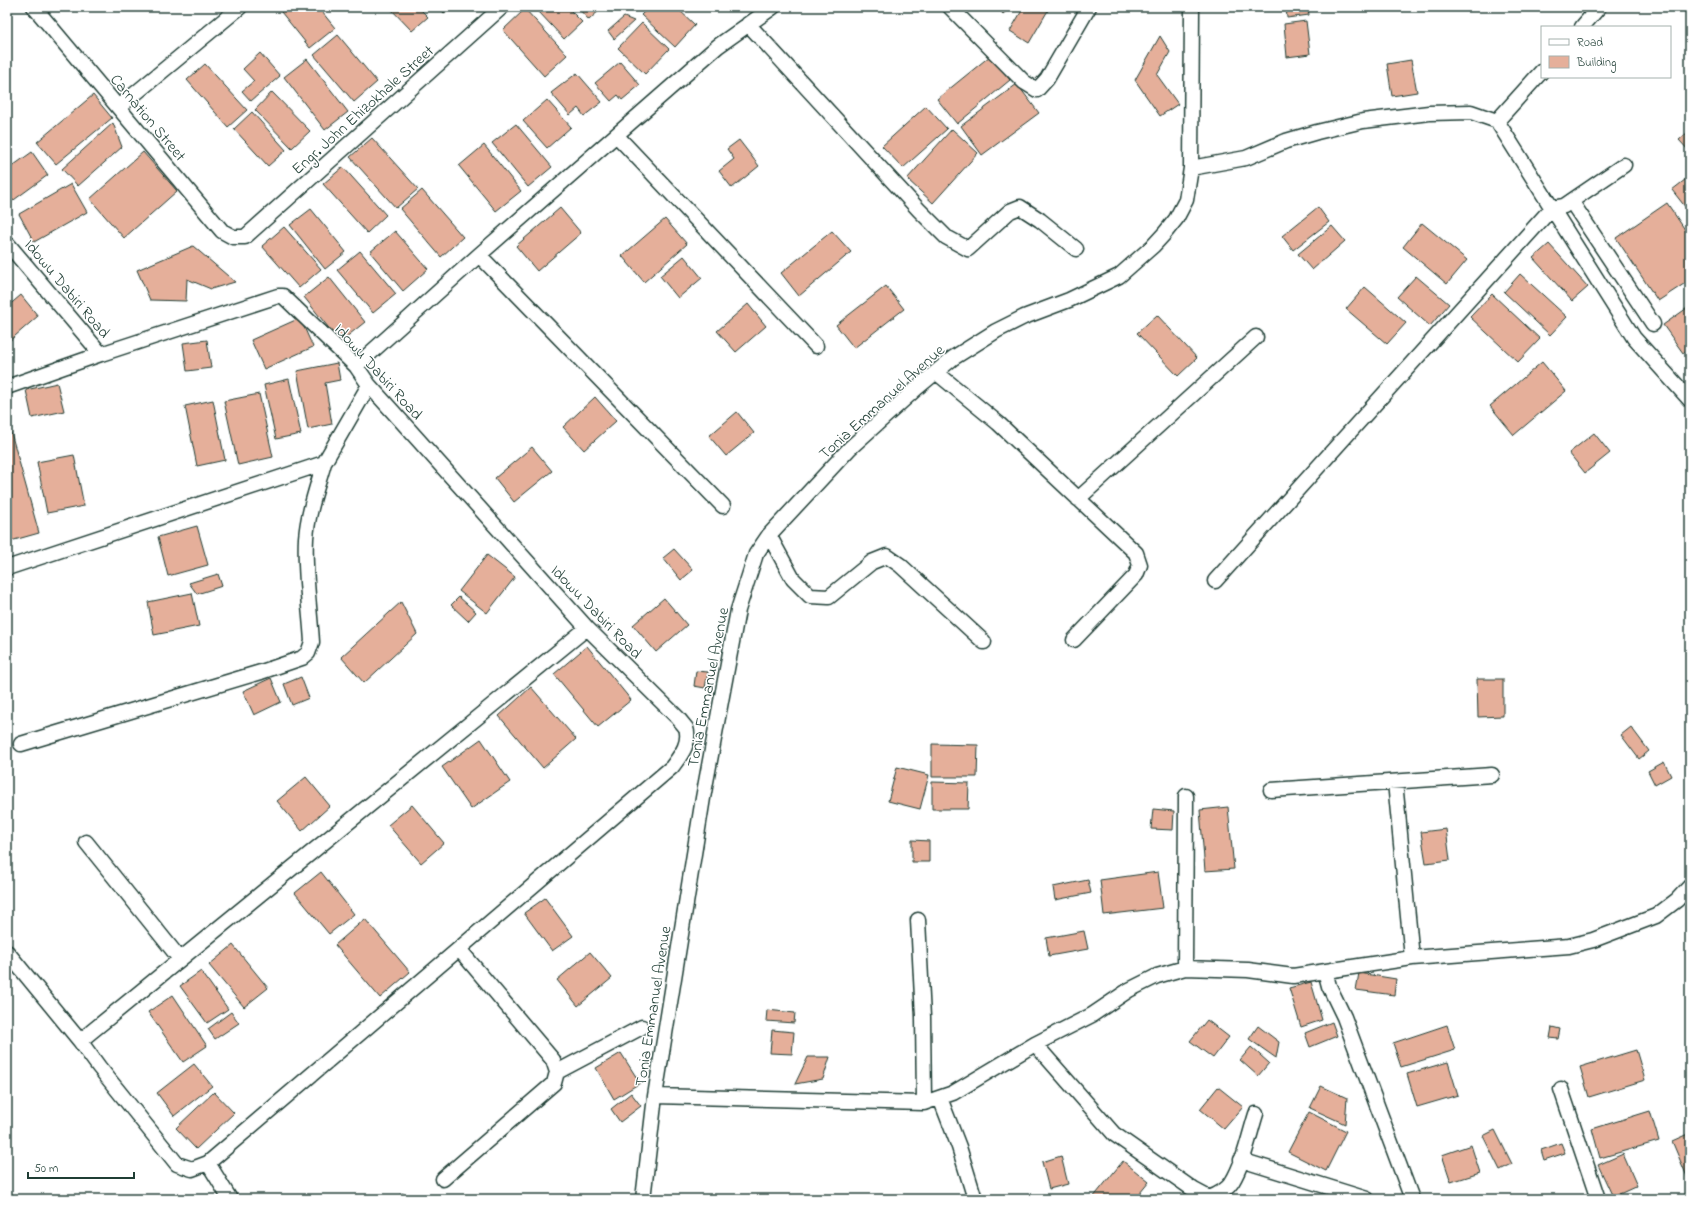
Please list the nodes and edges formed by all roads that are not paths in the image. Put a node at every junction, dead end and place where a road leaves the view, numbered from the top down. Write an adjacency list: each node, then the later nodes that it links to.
1 (34, 7): 12 (street, Carnation Street)
2 (240, 7): 12 (street)
3 (502, 7): 19 (street, Engr. John Ehizokhale Street)
4 (773, 7): 9 (street)
5 (950, 7): 6 (street)
6 (1089, 7)
7 (1192, 7): 16 (street, Tonia Emmanuel Avenue)
8 (1599, 7): 10 (street)
9 (748, 24): 14 (street); 21 (street)
10 (1583, 26)
11 (1541, 72): 13 (street)
12 (119, 107): 19 (street, Carnation Street)
13 (1497, 121): 16 (street); 18 (street)
14 (617, 136): 22 (street); 25 (street)
15 (1624, 165): 17 (street)
16 (1190, 168): 28 (street, Tonia Emmanuel Avenue)
17 (1571, 201): 18 (street); 23 (street)
18 (1552, 208): 31 (street); 37 (street)
19 (245, 237)
20 (7, 243): 26 (street, Idowu Dabiri Road)
21 (1076, 249)
22 (479, 255): 27 (street); 34 (street)
23 (1653, 324)
24 (1256, 337): 33 (street)
25 (816, 346)
26 (101, 354): 27 (street, Idowu Dabiri Road); 30 (street)
27 (356, 366): 29 (street, Idowu Dabiri Road)
28 (937, 373): 33 (street); 35 (street, Tonia Emmanuel Avenue)
29 (369, 385): 32 (street); 38 (street, Idowu Dabiri Road)
30 (7, 387)
31 (1690, 400)
32 (324, 463): 36 (street); 41 (street)
33 (1078, 499): 39 (street)
34 (723, 506)
35 (769, 534): 40 (street); 60 (street, Tonia Emmanuel Avenue)
36 (7, 568)
37 (1215, 581)
38 (587, 628): 49 (street, Idowu Dabiri Road); 52 (street)
39 (1074, 640)
40 (984, 642)
41 (21, 744)
42 (1492, 775): 43 (street)
43 (1395, 782): 44 (street); 51 (street)
44 (1271, 790)
45 (1186, 796): 53 (street)
46 (86, 842): 52 (street)
47 (1690, 887): 51 (street)
48 (918, 920): 62 (street)
49 (459, 949): 58 (street); 65 (street, Idowu Dabiri Road)
50 (7, 952): 56 (street)
51 (1412, 958): 54 (street)
52 (180, 959): 56 (street)
53 (1185, 968): 54 (street); 57 (street)
54 (1325, 971): 71 (street)
55 (642, 1027): 58 (street)
56 (80, 1041): 65 (street)
57 (1035, 1044): 61 (street); 64 (street)
58 (557, 1072): 66 (street)
59 (1560, 1089): 72 (street)
60 (655, 1096): 62 (street); 68 (street, Tonia Emmanuel Avenue)
61 (940, 1098): 62 (street); 69 (street)
62 (924, 1103)
63 (1256, 1114): 64 (street)
64 (1241, 1160): 70 (street)
65 (208, 1163): 67 (street)
66 (443, 1179)
67 (230, 1199)
68 (643, 1199)
69 (976, 1199)
70 (1367, 1199)
71 (1412, 1199)
72 (1598, 1199)

